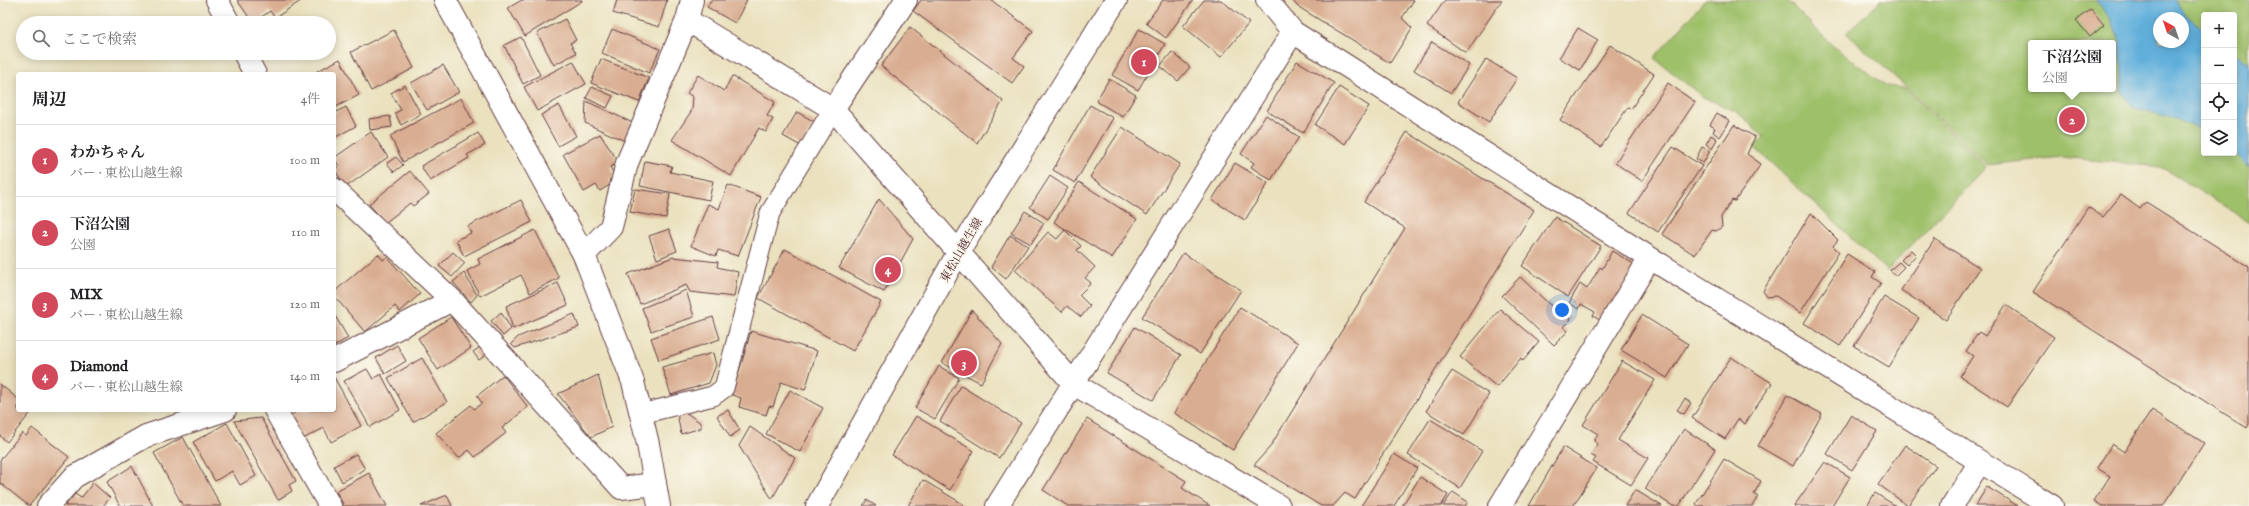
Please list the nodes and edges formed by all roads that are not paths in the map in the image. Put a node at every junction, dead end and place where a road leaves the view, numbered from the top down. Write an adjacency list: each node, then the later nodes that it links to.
1 (217, 0): 7 (street)
2 (445, 0): 14 (street)
3 (906, 0): 11 (street)
4 (1116, 0): 13 (street, 東松山越生線)
5 (1268, 0): 8 (street)
6 (689, 10): 11 (street); 14 (street)
7 (225, 16)
8 (1293, 32): 15 (street); 18 (street)
9 (248, 60): 10 (street)
10 (254, 72)
11 (833, 109): 13 (street); 21 (lane)
12 (336, 191): 16 (street)
13 (958, 253): 18 (street); 27 (street, 東松山越生線)
14 (584, 255): 21 (street)
15 (1650, 258): 22 (street); 30 (street)
16 (452, 300): 17 (street); 23 (street)
17 (336, 361)
18 (1074, 384): 28 (street); 29 (street)
19 (219, 412): 24 (street)
20 (276, 412): 25 (street)
21 (641, 414): 23 (street)
22 (1980, 462): 31 (street); 32 (street)
23 (655, 484): 26 (street)
24 (48, 506)
25 (330, 506)
26 (659, 506)
27 (817, 506)
28 (998, 506)
29 (1279, 506)
30 (1500, 506)
31 (1952, 506)
32 (2052, 506)

